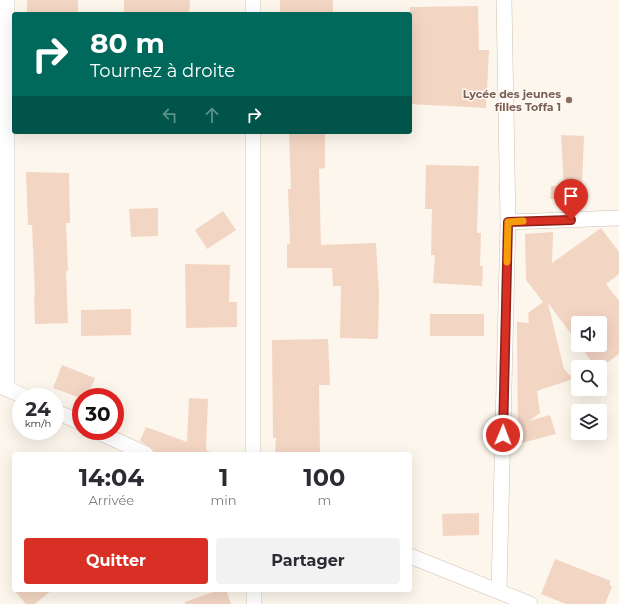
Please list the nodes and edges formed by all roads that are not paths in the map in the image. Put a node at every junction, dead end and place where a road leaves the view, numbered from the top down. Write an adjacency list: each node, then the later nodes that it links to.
1 (7, 0): 8 (street)
2 (253, 0): 4 (street)
3 (504, 0): 7 (street)
4 (253, 12)
5 (253, 134): 11 (street)
6 (619, 218): 7 (street)
7 (508, 222): 13 (street)
8 (4, 387)
9 (116, 440): 10 (street)
10 (142, 452)
11 (254, 452)
12 (412, 557): 13 (street)
13 (498, 590): 16 (street)
14 (254, 592): 15 (street)
15 (254, 604)
16 (530, 604)

